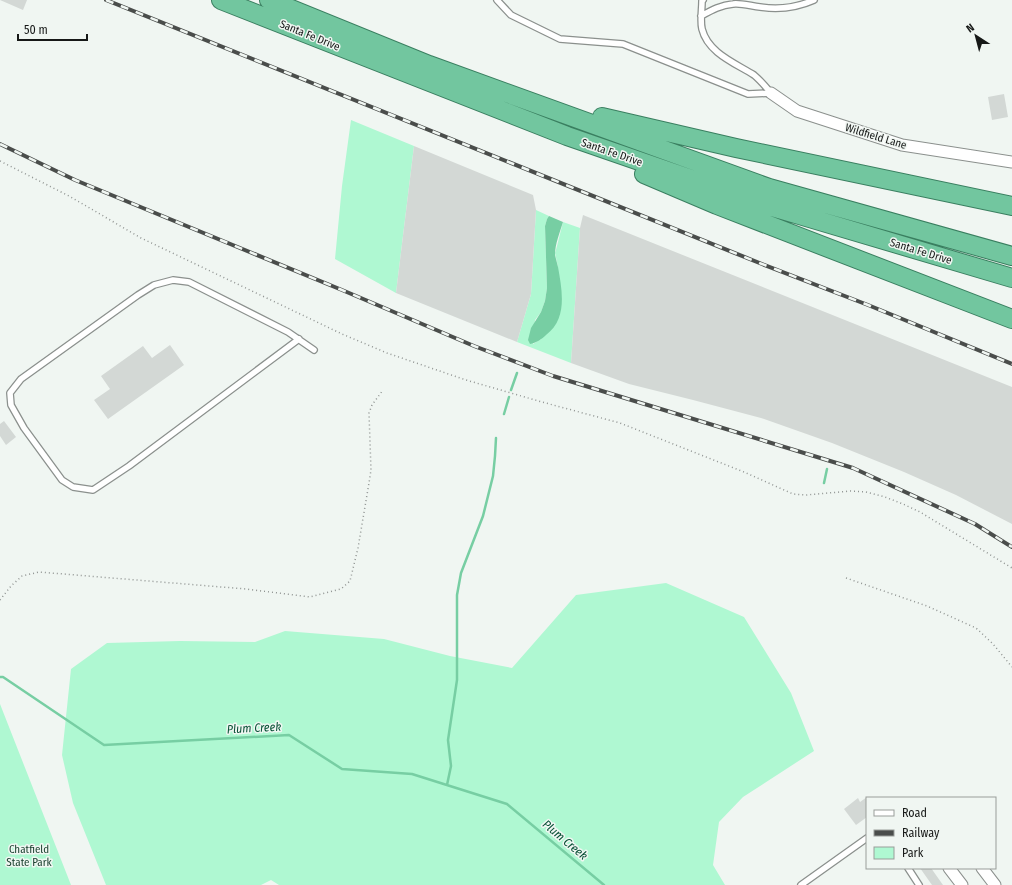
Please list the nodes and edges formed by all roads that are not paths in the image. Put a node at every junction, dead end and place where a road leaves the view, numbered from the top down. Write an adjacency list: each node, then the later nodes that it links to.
1 (221, 0): 9 (highway, Santa Fe Drive)
2 (269, 0): 7 (highway, Santa Fe Drive)
3 (496, 0): 8 (lane)
4 (703, 0): 6 (lane)
5 (814, 0): 6 (lane)
6 (701, 16): 8 (lane)
7 (429, 65): 11 (highway); 12 (highway, Santa Fe Drive)
8 (771, 93): 10 (street, Wildfield Lane)
9 (523, 119): 13 (highway, Santa Fe Drive); 14 (highway)
10 (1012, 162)
11 (1012, 206)
12 (1012, 256)
13 (1012, 278)
14 (1012, 319)
15 (299, 339): 15 (lane); 16 (lane)
16 (314, 350)
17 (866, 839): 21 (lane)
18 (909, 869): 22 (lane)
19 (951, 869): 23 (street)
20 (983, 869): 24 (street)
21 (801, 885)
22 (919, 885)
23 (962, 885)
24 (995, 885)

